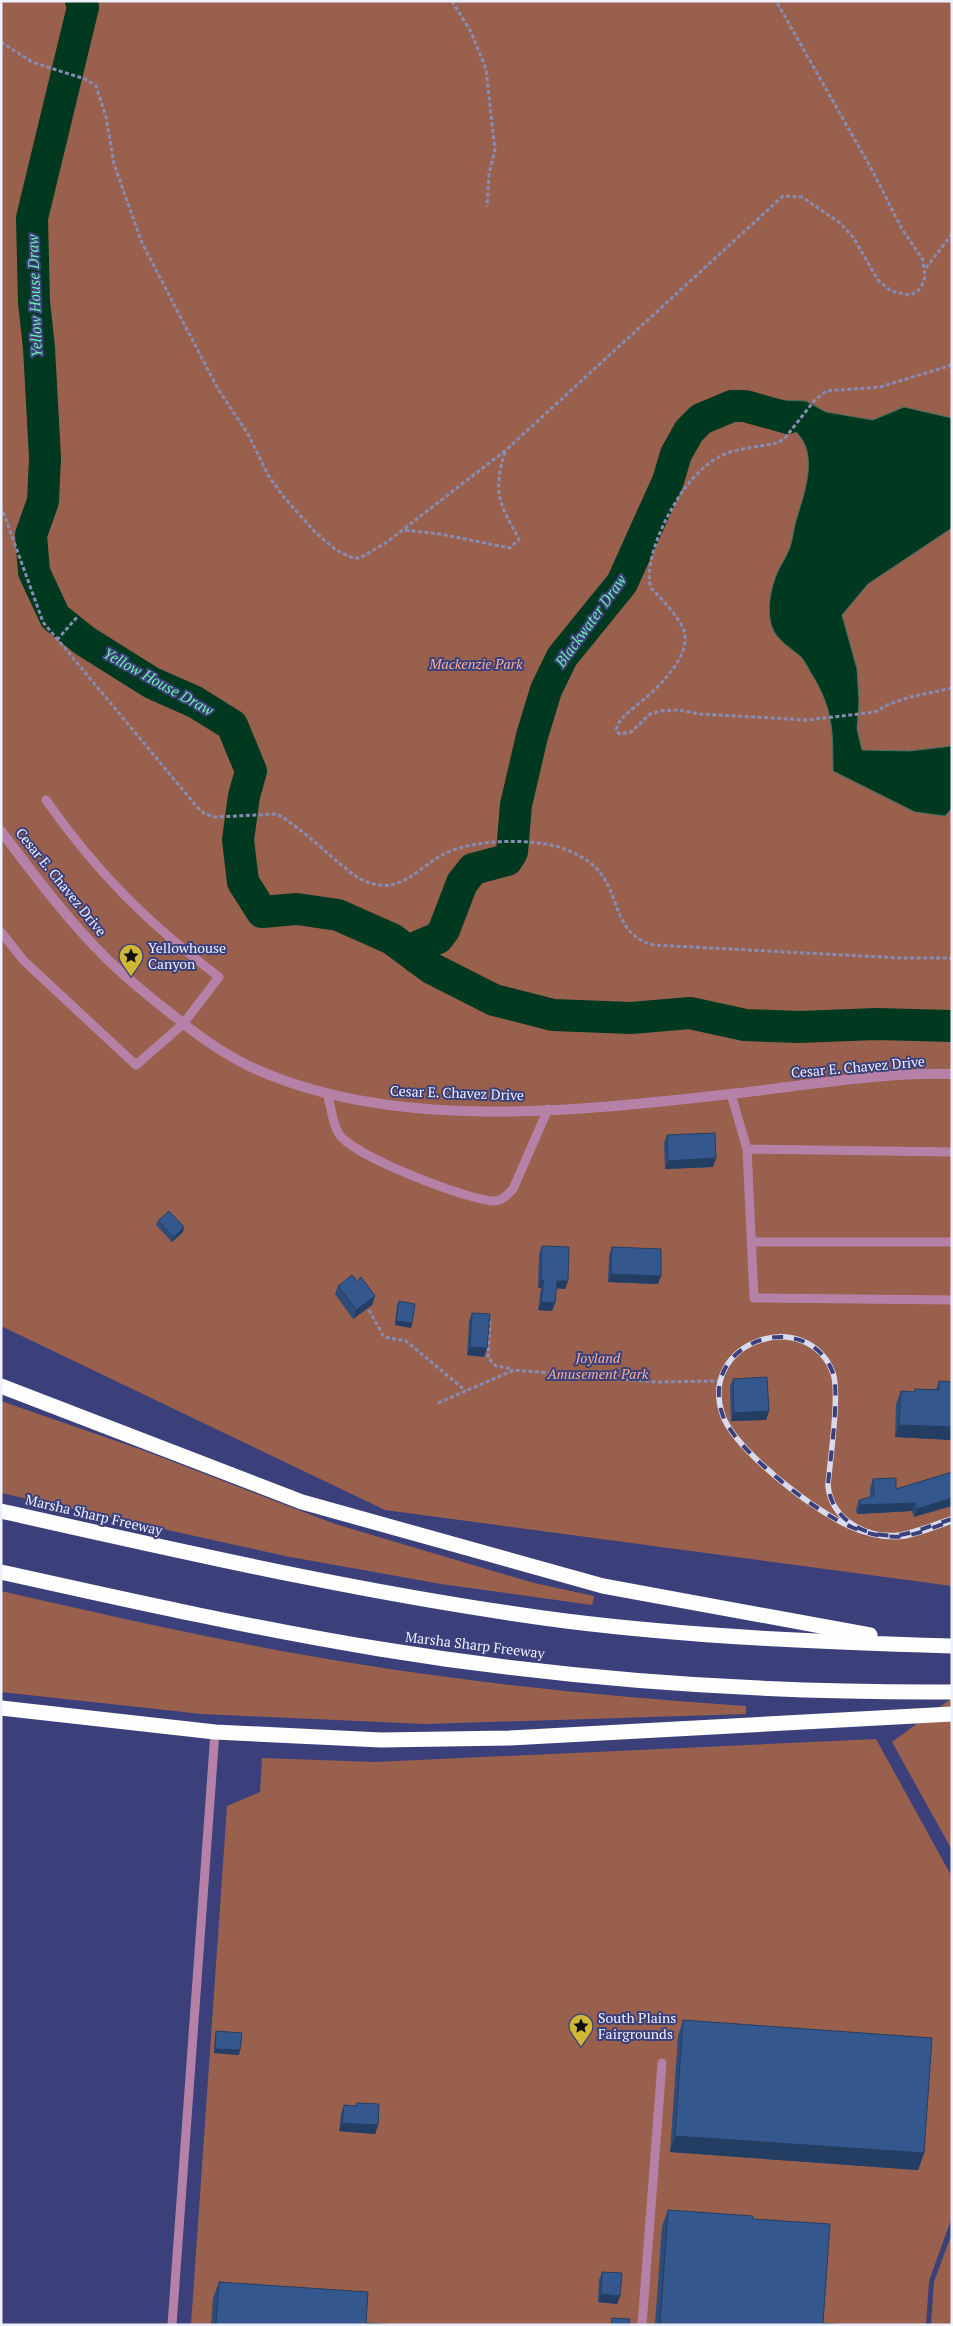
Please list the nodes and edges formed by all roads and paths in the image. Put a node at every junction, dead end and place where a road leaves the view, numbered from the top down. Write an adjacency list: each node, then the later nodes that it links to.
1 (452, 1): 4 (path)
2 (776, 1): 6 (path)
3 (1, 42): 10 (path)
4 (487, 207)
5 (952, 234): 6 (path)
6 (925, 268): 8 (path)
7 (952, 365): 13 (path)
8 (506, 450): 10 (path); 10 (path)
9 (1, 506): 12 (path)
10 (404, 530)
11 (78, 616): 12 (path)
12 (57, 640): 17 (path)
13 (952, 688)
14 (46, 800): 18 (lane)
15 (1, 831): 18 (street, Cesar E. Chavez Drive)
16 (1, 932): 18 (lane)
17 (952, 958)
18 (183, 1024): 20 (street, Cesar E. Chavez Drive)
19 (952, 1074): 21 (street, Cesar E. Chavez Drive)
20 (327, 1093): 22 (street, Cesar E. Chavez Drive); 22 (lane)
21 (731, 1094): 22 (street, Cesar E. Chavez Drive); 23 (lane)
22 (548, 1109)
23 (747, 1149): 24 (lane); 25 (lane)
24 (952, 1152)
25 (751, 1242): 26 (lane); 27 (lane)
26 (952, 1242)
27 (952, 1300)
28 (368, 1310): 33 (path)
29 (490, 1321): 30 (path)
30 (514, 1370): 31 (path); 33 (path)
31 (721, 1381)
32 (1, 1386): 37 (highway)
33 (466, 1391): 34 (path)
34 (438, 1403)
35 (1, 1511): 37 (highway, Marsha Sharp Freeway)
36 (1, 1572): 39 (highway, Marsha Sharp Freeway)
37 (923, 1645): 38 (highway)
38 (952, 1646)
39 (952, 1692)
40 (1, 1708): 42 (highway)
41 (952, 1714): 42 (highway)
42 (214, 1732): 44 (lane)
43 (662, 2064): 45 (lane)
44 (172, 2325)
45 (642, 2325)

